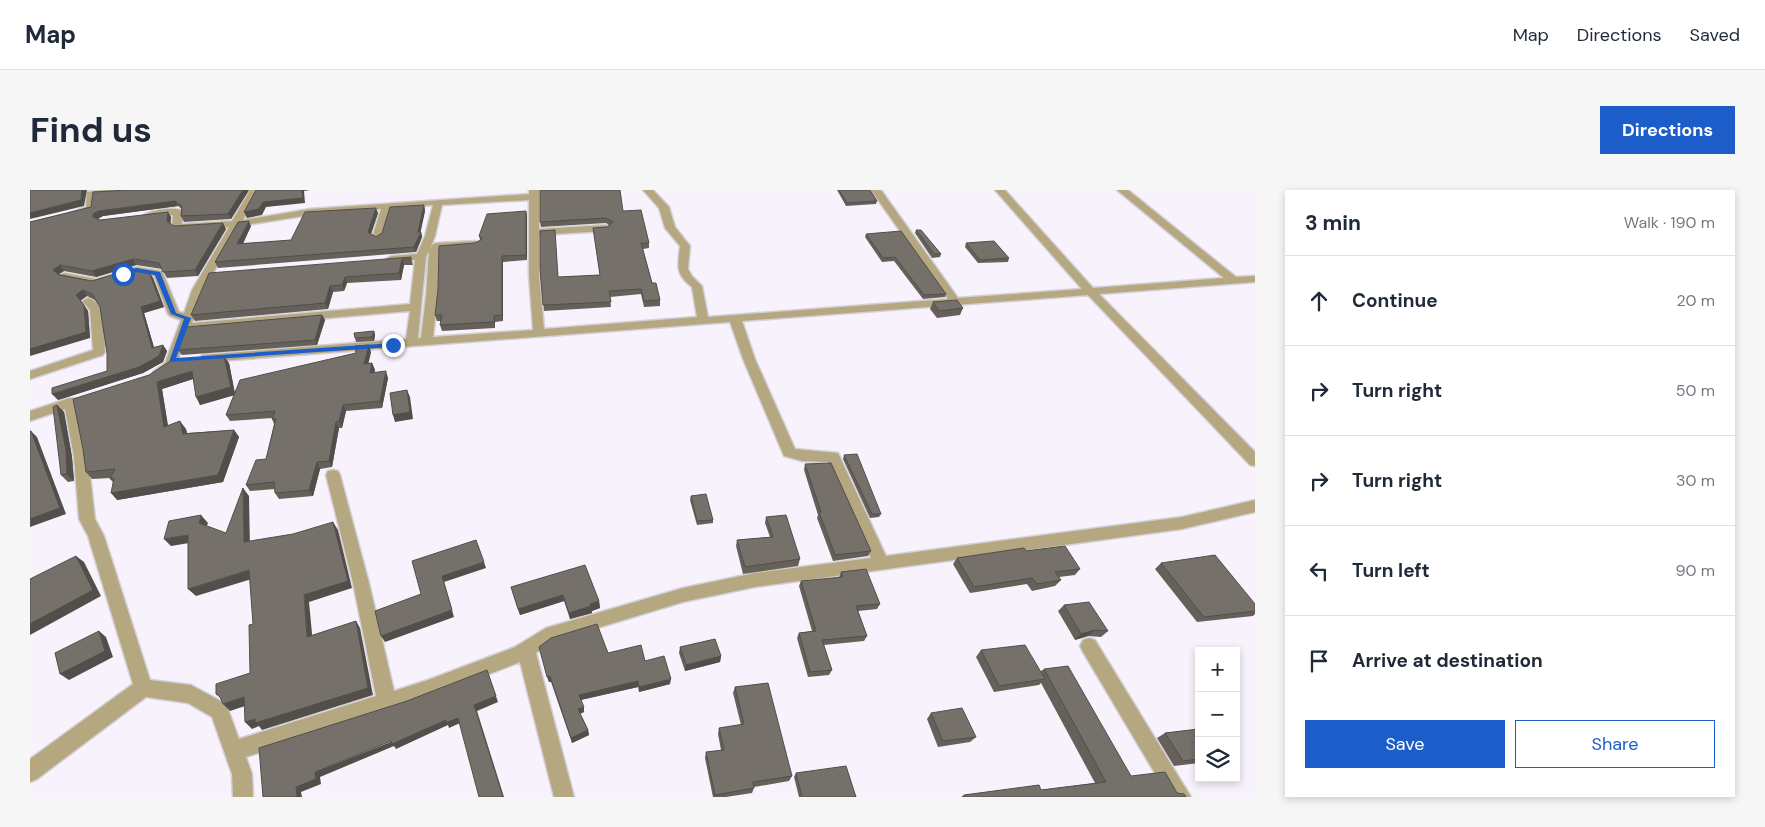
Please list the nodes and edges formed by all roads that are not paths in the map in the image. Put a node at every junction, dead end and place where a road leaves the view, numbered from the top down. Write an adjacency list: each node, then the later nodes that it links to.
1 (142, 190): 7 (street)
2 (255, 190): 13 (street)
3 (648, 190): 28 (street)
4 (876, 190): 25 (street)
5 (1000, 190): 23 (street)
6 (1122, 190): 22 (street)
7 (119, 191): 11 (street)
8 (534, 194): 9 (street); 15 (street)
9 (438, 202): 10 (street); 18 (street)
10 (386, 207): 13 (street); 16 (street)
11 (65, 215)
12 (140, 216): 13 (street)
13 (236, 224): 29 (street)
14 (606, 228): 15 (street)
15 (535, 232): 30 (street)
16 (377, 238)
17 (476, 244): 31 (street)
18 (422, 257): 19 (street); 26 (street)
19 (383, 260)
20 (64, 276): 29 (street)
21 (1255, 279): 22 (street)
22 (1233, 280): 23 (street)
23 (1090, 291): 25 (street); 37 (street)
24 (88, 301): 34 (street)
25 (955, 301): 27 (street)
26 (415, 307): 29 (street); 32 (street)
27 (735, 319): 28 (street); 40 (street)
28 (702, 321): 30 (street)
29 (186, 322): 33 (street)
30 (539, 334): 31 (street)
31 (426, 342): 32 (street)
32 (412, 344): 33 (street)
33 (182, 360): 35 (street)
34 (30, 375)
35 (149, 378)
36 (30, 416): 43 (street)
37 (1255, 461)
38 (333, 475): 44 (street)
39 (1255, 506): 40 (street)
40 (882, 564): 42 (street)
41 (1089, 646): 49 (street)
42 (526, 650): 44 (street); 48 (street)
43 (142, 688): 45 (street); 46 (street)
44 (387, 702): 45 (street)
45 (234, 751): 47 (street)
46 (30, 772)
47 (243, 797)
48 (564, 797)
49 (1181, 797)

